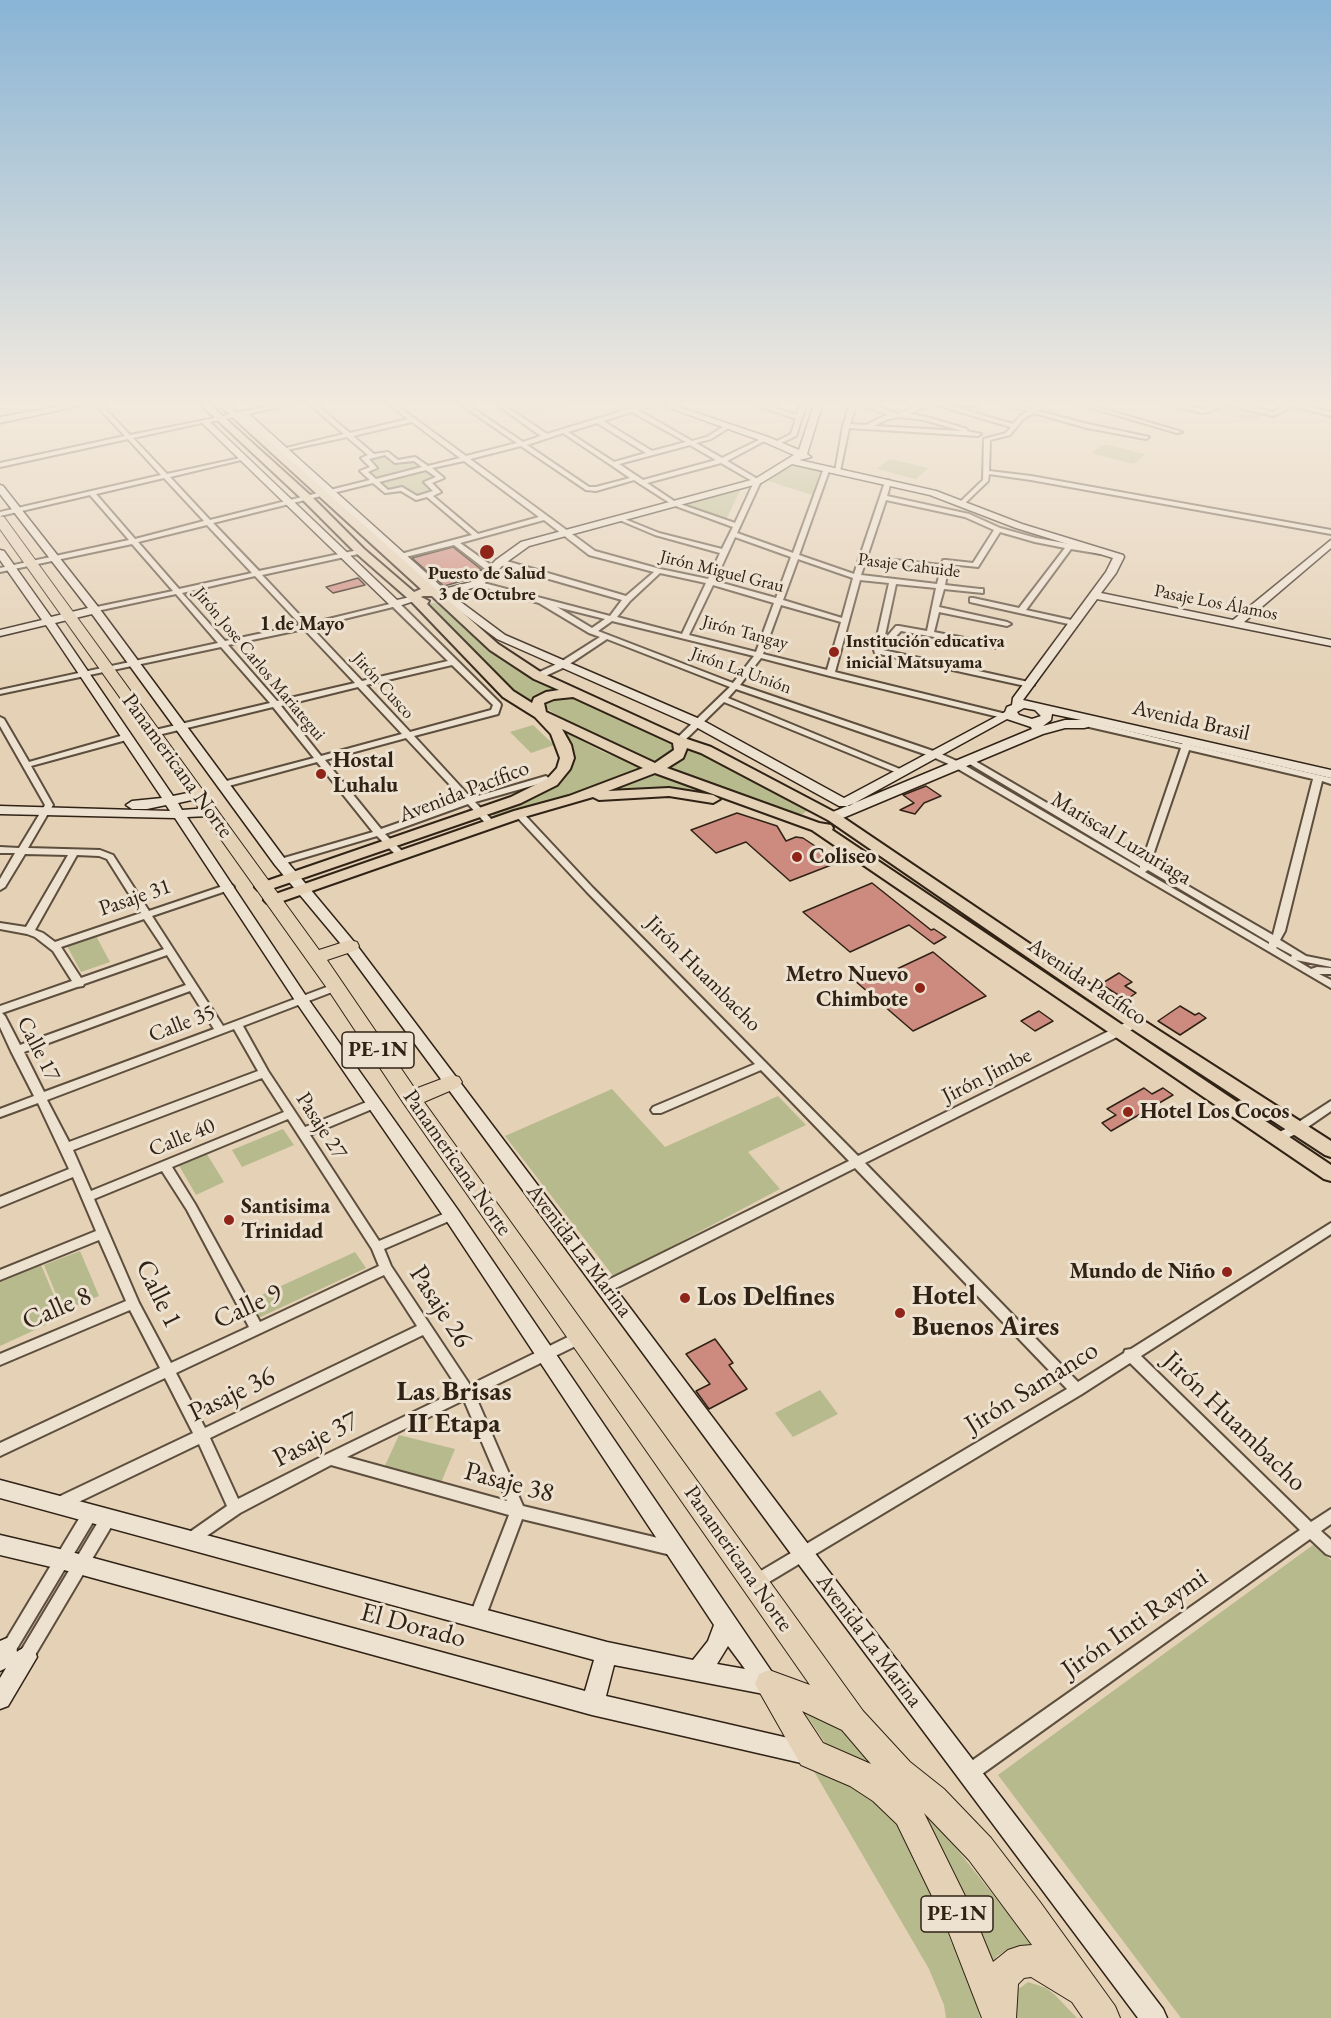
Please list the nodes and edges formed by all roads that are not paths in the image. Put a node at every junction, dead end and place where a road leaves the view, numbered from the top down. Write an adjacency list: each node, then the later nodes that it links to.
1 (2, 496): 23 (main road, Avenida La Marina)
2 (80, 496): 23 (street)
3 (95, 496): 32 (street, Jirón Jose Carlos Mariategui)
4 (185, 496): 26 (street, Jirón Cusco)
5 (282, 496): 19 (main road)
6 (309, 496): 18 (street)
7 (331, 496): 42 (main road, Avenida Pacífico)
8 (429, 496): 31 (street)
9 (515, 496): 24 (street, Jirón Miguel Grau)
10 (664, 496): 20 (street)
11 (703, 496): 20 (main road)
12 (751, 496): 27 (street)
13 (817, 496): 41 (street)
14 (883, 496): 28 (street); 51 (street)
15 (941, 496): 21 (main road)
16 (970, 496): 21 (street)
17 (1133, 496): 29 (street)
18 (306, 497): 19 (street); 36 (main road)
19 (288, 502): 26 (street); 40 (main road)
20 (675, 504): 25 (main road); 27 (street, Pasaje Cahuide)
21 (962, 504): 37 (main road)
22 (0, 514): 23 (street)
23 (8, 515): 43 (main road, Avenida La Marina); 45 (highway, Panamericana Norte / PE-1N)
24 (544, 518): 30 (street, Jirón Miguel Grau); 31 (street)
25 (620, 519): 30 (main road); 38 (street)
26 (210, 522): 32 (street); 50 (street, Jirón Cusco)
27 (734, 530): 38 (street); 41 (street, Pasaje Cahuide)
28 (998, 530): 35 (street); 47 (street)
29 (1331, 532)
30 (565, 533): 46 (main road); 49 (street, Jirón Miguel Grau)
31 (477, 536): 33 (street)
32 (134, 541): 43 (street); 56 (street, Jirón Jose Carlos Mariategui)
33 (455, 542): 42 (street); 46 (street)
34 (1331, 543): 75 (main road)
35 (1069, 547): 37 (street); 67 (street)
36 (360, 550): 40 (street); 59 (main road)
37 (1101, 550): 58 (main road)
38 (724, 552): 53 (street)
39 (0, 553): 48 (main road)
40 (342, 554): 50 (street); 64 (main road)
41 (795, 556): 51 (street, Pasaje Cahuide); 63 (street)
42 (398, 557): 57 (main road, Avenida Pacífico)
43 (56, 559): 45 (street); 66 (main road, Avenida La Marina)
44 (895, 562): 47 (street)
45 (33, 563): 48 (street); 69 (highway, Panamericana Norte / PE-1N)
46 (496, 566): 54 (main road); 60 (street)
47 (945, 567): 55 (street)
48 (5, 569): 71 (main road)
49 (659, 571): 53 (street, Jirón Miguel Grau); 60 (street)
50 (259, 573): 56 (street); 76 (street, Jirón Cusco)
51 (857, 577): 52 (street, Pasaje Cahuide); 72 (street)
52 (893, 581): 55 (street, Pasaje Cahuide); 85 (street)
53 (712, 582): 63 (street, Jirón Miguel Grau); 81 (street)
54 (479, 583): 57 (main road); 62 (street, Jirón Tangay)
55 (942, 586): 61 (street, Pasaje Cahuide); 65 (street)
56 (179, 592): 66 (street); 83 (street, Jirón Jose Carlos Mariategui)
57 (436, 593): 59 (main road); 89 (main road); 93 (main road, Avenida Pacífico)
58 (1094, 595): 73 (main road); 75 (main road, Pasaje Los Álamos)
59 (415, 599): 64 (main road); 103 (main road)
60 (627, 599): 70 (street)
61 (973, 600): 67 (street); 68 (street)
62 (542, 601): 70 (street, Jirón Tangay); 77 (street, Jirón La Unión)
63 (778, 601): 72 (street, Jirón Miguel Grau); 86 (street)
64 (395, 604): 76 (street); 87 (street)
65 (936, 609): 68 (street); 79 (street)
66 (95, 610): 69 (main road); 88 (main road, Avenida La Marina)
67 (1021, 612): 73 (street)
68 (962, 614): 74 (street)
69 (69, 616): 71 (main road); 90 (highway, Panamericana Norte / PE-1N)
70 (613, 617): 77 (street); 81 (street, Jirón Tangay)
71 (49, 621): 78 (main road); 91 (main road)
72 (845, 621): 92 (street)
73 (1073, 623): 95 (main road)
74 (1007, 624)
75 (1235, 624): 82 (main road, Pasaje Los Álamos)
76 (307, 627): 83 (street); 94 (street, Jirón Cusco)
77 (592, 631): 80 (street, Jirón La Unión)
78 (0, 633)
79 (930, 633): 84 (street); 85 (street)
80 (607, 636): 89 (street); 96 (street, Jirón La Unión)
81 (685, 636): 86 (street, Jirón Tangay)
82 (1331, 643)
83 (223, 645): 88 (street); 100 (street, Jirón Jose Carlos Mariategui)
84 (992, 646)
85 (878, 651): 95 (street)
86 (759, 655): 92 (street, Jirón Tangay); 96 (street)
87 (454, 662): 94 (street); 111 (street)
88 (134, 663): 90 (street); 108 (main road, Avenida La Marina)
89 (562, 665): 93 (street); 105 (main road)
90 (107, 669): 91 (street); 110 (highway, Panamericana Norte / PE-1N)
91 (86, 674): 97 (street); 112 (main road)
92 (830, 674): 102 (street, Jirón Tangay)
93 (538, 676): 98 (main road, Avenida Pacífico)
94 (363, 684): 100 (street); 111 (street, Jirón Cusco)
95 (1030, 685): 102 (main road)
96 (735, 686): 99 (street); 115 (street, Jirón La Unión)
97 (0, 692)
98 (575, 694): 103 (main road); 113 (main road, Avenida Pacífico)
99 (724, 699): 105 (street); 120 (street)
100 (275, 704): 108 (street); 116 (street, Jirón Jose Carlos Mariategui)
101 (1042, 708): 102 (main road, Avenida Brasil); 107 (main road, Avenida Brasil); 109 (main road)
102 (1011, 712): 109 (main road); 115 (main road)
103 (540, 714): 119 (main road, Avenida Pacífico); 132 (main road, Avenida Pacífico)
104 (0, 719): 118 (street)
105 (698, 723): 113 (street); 131 (main road)
106 (1088, 724): 107 (main road); 109 (main road); 114 (street)
107 (1111, 724): 114 (main road, Avenida Brasil)
108 (181, 725): 110 (street); 125 (main road, Avenida La Marina)
109 (1038, 725): 117 (main road)
110 (154, 733): 126 (highway, Panamericana Norte / PE-1N)
111 (409, 736): 116 (street); 129 (street, Jirón Cusco)
112 (127, 737): 118 (street); 128 (main road)
113 (679, 741): 119 (main road); 139 (main road, Avenida Pacífico)
114 (1186, 744): 121 (main road, Avenida Brasil); 123 (street); 147 (street)
115 (936, 754): 117 (street, Mariscal Luzuriaga); 120 (main road)
116 (319, 758): 125 (street); 141 (street, Jirón Jose Carlos Mariategui)
117 (962, 762): 139 (main road); 147 (street, Mariscal Luzuriaga)
118 (27, 765): 133 (street)
119 (654, 768): 127 (main road, Avenida Pacífico); 135 (main road, Avenida Pacífico)
120 (903, 772): 131 (main road)
121 (1331, 774)
122 (546, 778): 129 (street)
123 (1318, 778): 124 (street); 157 (street)
124 (1331, 781)
125 (222, 785): 146 (main road, Avenida La Marina)
126 (197, 795): 128 (main road); 136 (highway, Panamericana Norte / PE-1N)
127 (574, 799): 132 (main road, Avenida Pacífico); 135 (main road)
128 (171, 800): 133 (main road); 138 (main road)
129 (469, 801): 137 (street, Jirón Cusco); 141 (street)
130 (0, 803): 133 (main road)
131 (844, 803): 139 (main road)
132 (517, 807): 137 (main road, Avenida Pacífico); 140 (main road, Avenida Pacífico); 177 (street, Jirón Huambacho)
133 (48, 808): 134 (main road); 138 (main road); 144 (street)
134 (0, 810)
135 (769, 810): 139 (main road, Avenida Pacífico)
136 (210, 812): 138 (main road); 151 (highway, Panamericana Norte / PE-1N)
137 (480, 812): 140 (street, Jirón Cusco); 142 (main road, Avenida Pacífico)
138 (179, 815): 150 (main road)
139 (822, 821): 172 (main road, Avenida Pacífico); 175 (main road, Avenida Pacífico)
140 (491, 824): 142 (main road, Avenida Pacífico)
141 (379, 833): 142 (street, Jirón Jose Carlos Mariategui); 146 (street)
142 (397, 849): 148 (main road, Avenida Pacífico)
143 (0, 850): 144 (street)
144 (23, 851): 145 (street); 149 (street)
145 (74, 852): 152 (street); 154 (street)
146 (280, 862): 148 (main road, Avenida La Marina)
147 (1144, 870): 157 (street, Mariscal Luzuriaga)
148 (299, 883): 151 (main road, Avenida Pacífico); 156 (main road, Avenida La Marina)
149 (0, 887)
150 (229, 887): 152 (street, Pasaje 31); 169 (main road)
151 (268, 894): 160 (highway, Panamericana Norte / PE-1N)
152 (146, 914): 155 (street, Pasaje 31); 158 (street)
153 (0, 926): 154 (street)
154 (28, 931): 155 (street)
155 (53, 946): 165 (street)
156 (350, 946): 160 (highway); 179 (main road, Avenida La Marina)
157 (1273, 946): 159 (street, Mariscal Luzuriaga); 161 (street, Mariscal Luzuriaga)
158 (169, 951): 165 (street); 167 (street)
159 (1302, 957): 161 (street, Mariscal Luzuriaga); 162 (street, Mariscal Luzuriaga)
160 (314, 958): 168 (highway, Panamericana Norte / PE-1N)
161 (1285, 959): 164 (street, Mariscal Luzuriaga)
162 (1331, 964)
163 (1331, 971): 164 (street)
164 (1312, 974): 166 (street, Mariscal Luzuriaga)
165 (79, 984): 170 (street)
166 (1331, 985)
167 (192, 987): 174 (street); 176 (street)
168 (336, 987): 169 (street, Calle 35); 181 (highway, Panamericana Norte / PE-1N)
169 (301, 999): 173 (street, Calle 35); 182 (main road)
170 (0, 1010)
171 (0, 1016): 176 (street, Calle 17)
172 (1135, 1023): 175 (street, Jirón Jimbe); 187 (main road, Avenida Pacífico)
173 (237, 1025): 174 (street, Calle 35); 178 (street, Pasaje 27)
174 (220, 1030): 180 (street, Calle 35)
175 (1119, 1031): 189 (main road, Avenida Pacífico); 192 (street, Jirón Jimbe)
176 (16, 1051): 180 (street, Calle 17)
177 (763, 1065): 184 (street); 192 (street, Jirón Huambacho)
178 (264, 1073): 186 (street, Pasaje 27); 190 (street)
179 (452, 1082): 181 (highway); 204 (main road, Avenida La Marina)
180 (42, 1099): 185 (street, Calle 35); 190 (street, Calle 1)
181 (411, 1100): 208 (highway, Panamericana Norte / PE-1N)
182 (374, 1104): 188 (street); 198 (main road)
183 (1331, 1105): 187 (street)
184 (657, 1110)
185 (0, 1113)
186 (290, 1114): 188 (street, Pasaje 27); 193 (street, Calle 40)
187 (1298, 1128): 189 (street); 191 (main road, Avenida Pacífico)
188 (303, 1133): 201 (street, Pasaje 27)
189 (1278, 1138): 195 (main road, Avenida Pacífico)
190 (66, 1148): 194 (street, Calle 1)
191 (1331, 1150)
192 (857, 1163): 204 (street, Jirón Jimbe); 213 (street, Jirón Huambacho)
193 (165, 1166): 196 (street, Calle 40); 206 (street)
194 (76, 1171): 196 (street, Calle 1); 197 (street)
195 (1331, 1174)
196 (88, 1197): 200 (street, Calle 1)
197 (0, 1202)
198 (452, 1215): 201 (street); 209 (main road)
199 (1331, 1228): 210 (street, Jirón Samanco)
200 (103, 1233): 203 (street); 205 (street, Calle 1)
201 (377, 1246): 202 (street, Pasaje 26)
202 (386, 1268): 206 (street, Calle 9); 207 (street, Pasaje 26)
203 (0, 1275)
204 (606, 1287): 229 (main road, Avenida La Marina)
205 (133, 1302): 211 (street, Calle 8); 212 (street, Calle 1)
206 (257, 1329): 212 (street, Calle 9)
207 (426, 1329): 214 (street, Pasaje 26); 215 (street, Pasaje 36)
208 (581, 1337): 209 (street, Pasaje 37); 231 (highway, Panamericana Norte / PE-1N)
209 (545, 1354): 214 (street, Pasaje 37); 227 (main road)
210 (1130, 1354): 213 (street, Jirón Samanco); 224 (street, Jirón Huambacho)
211 (0, 1360)
212 (170, 1371): 215 (street, Calle 1); 216 (street, Calle 9)
213 (1077, 1390): 229 (street, Jirón Samanco)
214 (468, 1393): 217 (street, Pasaje 37); 221 (street, Pasaje 26)
215 (202, 1436): 219 (street, Pasaje 36); 220 (street, Calle 1)
216 (0, 1450)
217 (330, 1459): 220 (street, Pasaje 37); 221 (street, Pasaje 38)
218 (0, 1489): 219 (main road, El Dorado)
219 (59, 1504): 222 (main road, El Dorado)
220 (235, 1508): 225 (street, Pasaje 37)
221 (518, 1511): 227 (street, Pasaje 38); 232 (street)
222 (100, 1515): 225 (main road, El Dorado); 230 (street)
223 (1331, 1516): 224 (street, Jirón Inti Raymi)
224 (1310, 1530): 228 (street, Jirón Huambacho); 243 (street, Jirón Inti Raymi)
225 (192, 1539): 232 (main road, El Dorado)
226 (0, 1545): 230 (main road, El Dorado)
227 (678, 1549): 233 (main road)
228 (1331, 1549)
229 (804, 1555): 231 (street, Jirón Samanco); 243 (main road, Avenida La Marina)
230 (72, 1563): 235 (street); 239 (main road, El Dorado)
231 (754, 1583): 240 (highway, Panamericana Norte / PE-1N)
232 (477, 1618): 234 (main road, El Dorado)
233 (726, 1623): 236 (main road); 237 (main road)
234 (607, 1653): 236 (main road, El Dorado); 239 (main road)
235 (11, 1655): 238 (main road)
236 (697, 1672): 237 (main road, El Dorado)
237 (769, 1684): 240 (highway); 241 (highway)
238 (0, 1698)
239 (591, 1704): 241 (main road, El Dorado)
240 (854, 1721): 242 (highway, Panamericana Norte / PE-1N)
241 (812, 1754): 244 (highway)
242 (898, 1773): 244 (highway, Panamericana Norte / PE-1N); 245 (highway, Panamericana Norte / PE-1N)
243 (969, 1773): 247 (main road, Avenida La Marina)
244 (909, 1813): 246 (highway, Panamericana Norte / PE-1N)
245 (1095, 2007): 246 (highway)
246 (1000, 2018)
247 (1154, 2018)

